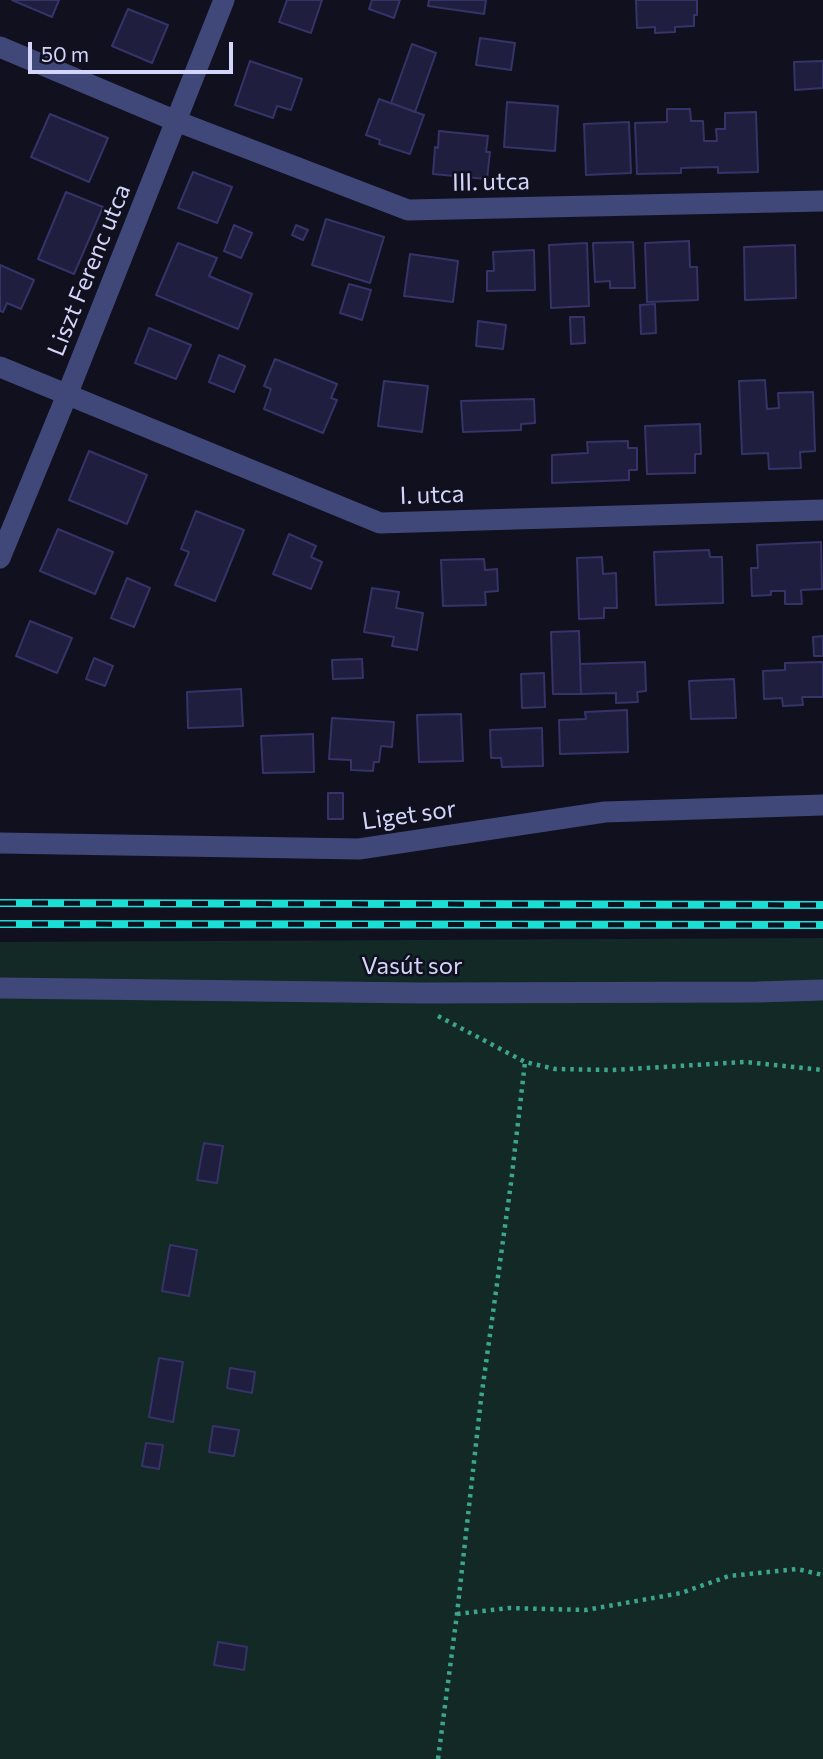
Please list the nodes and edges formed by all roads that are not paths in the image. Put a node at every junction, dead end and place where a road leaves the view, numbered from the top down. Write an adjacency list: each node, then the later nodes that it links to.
1 (224, 0): 3 (street, Liszt Ferenc utca)
2 (0, 47): 3 (street, III. utca)
3 (176, 121): 4 (street, III. utca); 6 (street, Liszt Ferenc utca)
4 (823, 201)
5 (0, 367): 6 (street, I. utca)
6 (67, 395): 7 (street, I. utca); 8 (street, Liszt Ferenc utca)
7 (823, 510)
8 (0, 558)
9 (823, 805): 10 (street, Liget sor)
10 (0, 843)
11 (0, 988): 12 (street, Vasút sor)
12 (823, 990)

